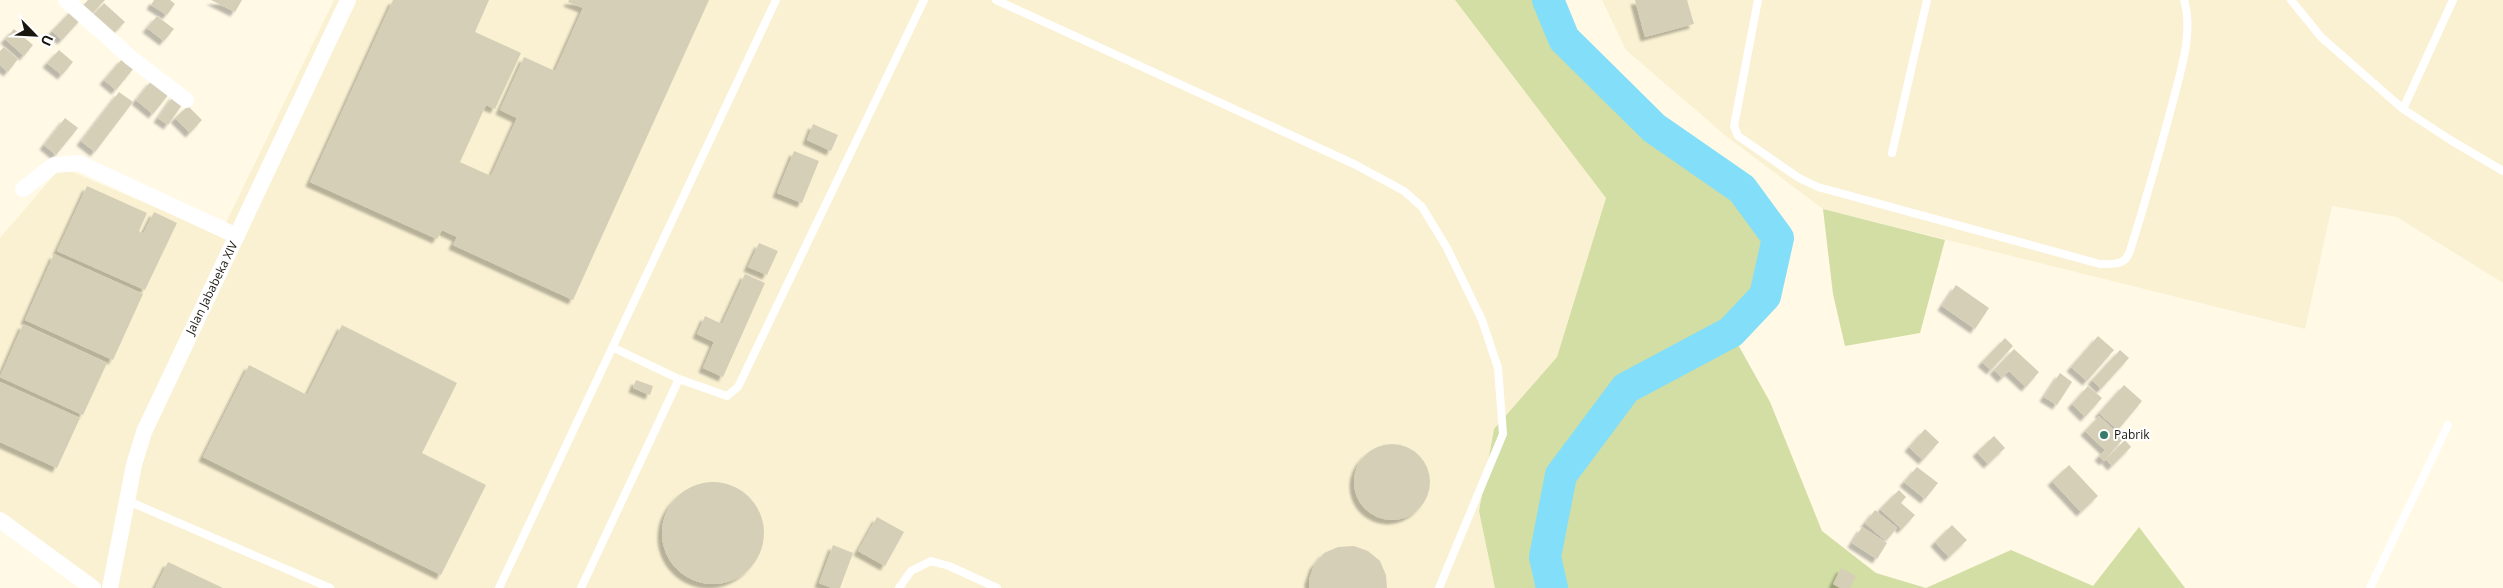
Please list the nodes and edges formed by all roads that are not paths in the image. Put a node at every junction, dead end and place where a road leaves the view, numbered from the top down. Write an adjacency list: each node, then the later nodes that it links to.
1 (66, 0): 11 (street)
2 (348, 0): 16 (street, Jalan Jababeka XIV)
3 (776, 0): 17 (lane)
4 (924, 0): 18 (lane)
5 (996, 0): 29 (lane)
6 (1758, 0): 8 (lane)
7 (1927, 0): 13 (lane)
8 (2184, 0)
9 (2291, 0): 12 (lane)
10 (2454, 0): 12 (lane)
11 (186, 100)
12 (2403, 109): 14 (lane)
13 (1892, 153)
14 (2503, 170)
15 (23, 189): 16 (street)
16 (237, 236): 20 (street, Jalan Jababeka XIV)
17 (614, 348): 18 (lane); 25 (lane)
18 (679, 379): 26 (lane)
19 (2448, 425): 30 (lane)
20 (128, 502): 23 (street, Jalan Jababeka XIV); 24 (lane)
21 (0, 520): 22 (street)
22 (93, 588)
23 (110, 588)
24 (330, 588)
25 (499, 588)
26 (581, 588)
27 (899, 588): 28 (lane)
28 (997, 588)
29 (1439, 588)
30 (2370, 588)

